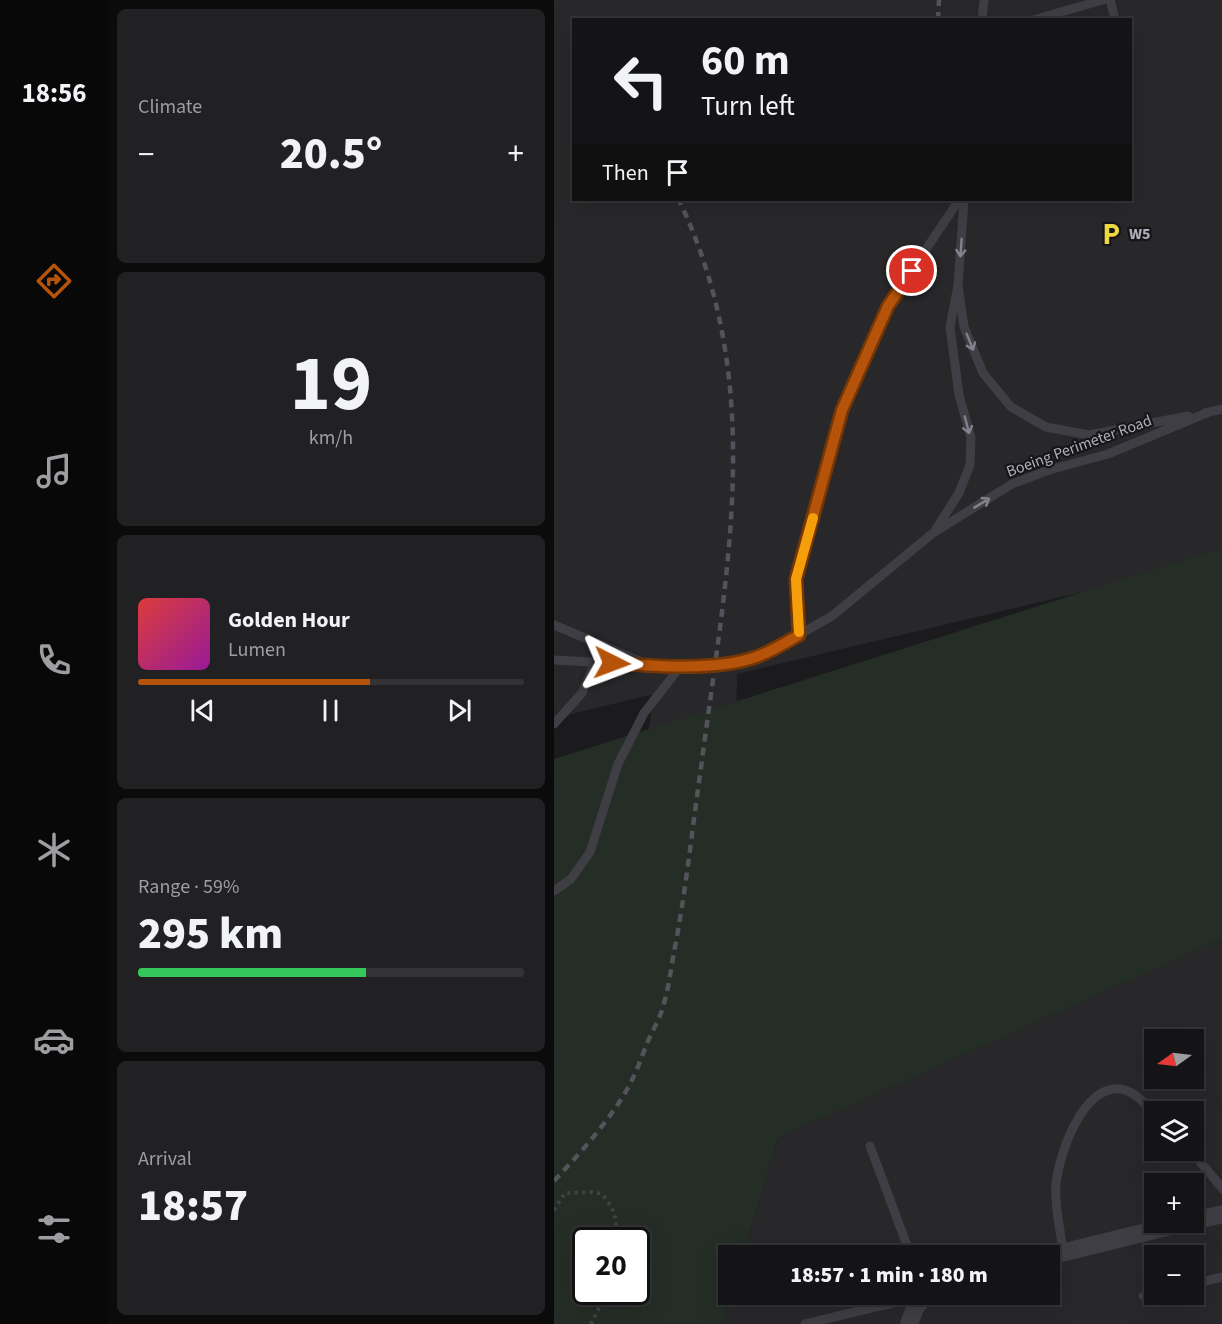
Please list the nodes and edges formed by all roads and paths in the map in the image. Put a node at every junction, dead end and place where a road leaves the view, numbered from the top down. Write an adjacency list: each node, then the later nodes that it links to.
1 (984, 0): 6 (lane)
2 (1103, 0): 5 (lane)
3 (1110, 0): 4 (lane)
4 (1114, 15)
5 (1053, 17)
6 (982, 18)
7 (958, 201): 14 (lane)
8 (964, 201): 9 (lane, Boeing Perimeter Road, one-way to 9)
9 (958, 285): 11 (lane, Boeing Perimeter Road, one-way to 11); 12 (lane, Boeing Perimeter Road, one-way to 12)
10 (1223, 409): 11 (lane, Boeing Perimeter Road)
11 (1210, 412): 12 (lane, Boeing Perimeter Road, one-way to 11)
12 (933, 533): 14 (lane, Boeing Perimeter Road)
13 (554, 625): 17 (lane)
14 (799, 635): 18 (lane, Boeing Perimeter Road)
15 (554, 660): 16 (lane, Boeing Perimeter Road)
16 (595, 662): 17 (lane, Boeing Perimeter Road); 19 (lane)
17 (650, 665): 18 (lane, Boeing Perimeter Road)
18 (680, 667): 20 (lane)
19 (554, 724)
20 (554, 891)
21 (1144, 1103): 31 (lane)
22 (870, 1146): 30 (lane)
23 (1199, 1161): 24 (lane)
24 (1223, 1189)
25 (554, 1210): 28 (path)
26 (1223, 1214): 27 (street)
27 (1204, 1218)
28 (616, 1227)
29 (1144, 1233): 32 (street)
30 (907, 1245)
31 (1056, 1245)
32 (1060, 1254)
33 (1223, 1276): 34 (lane)
34 (1204, 1281)
35 (600, 1305): 37 (path)
36 (909, 1305): 38 (lane)
37 (591, 1324)
38 (805, 1324)

